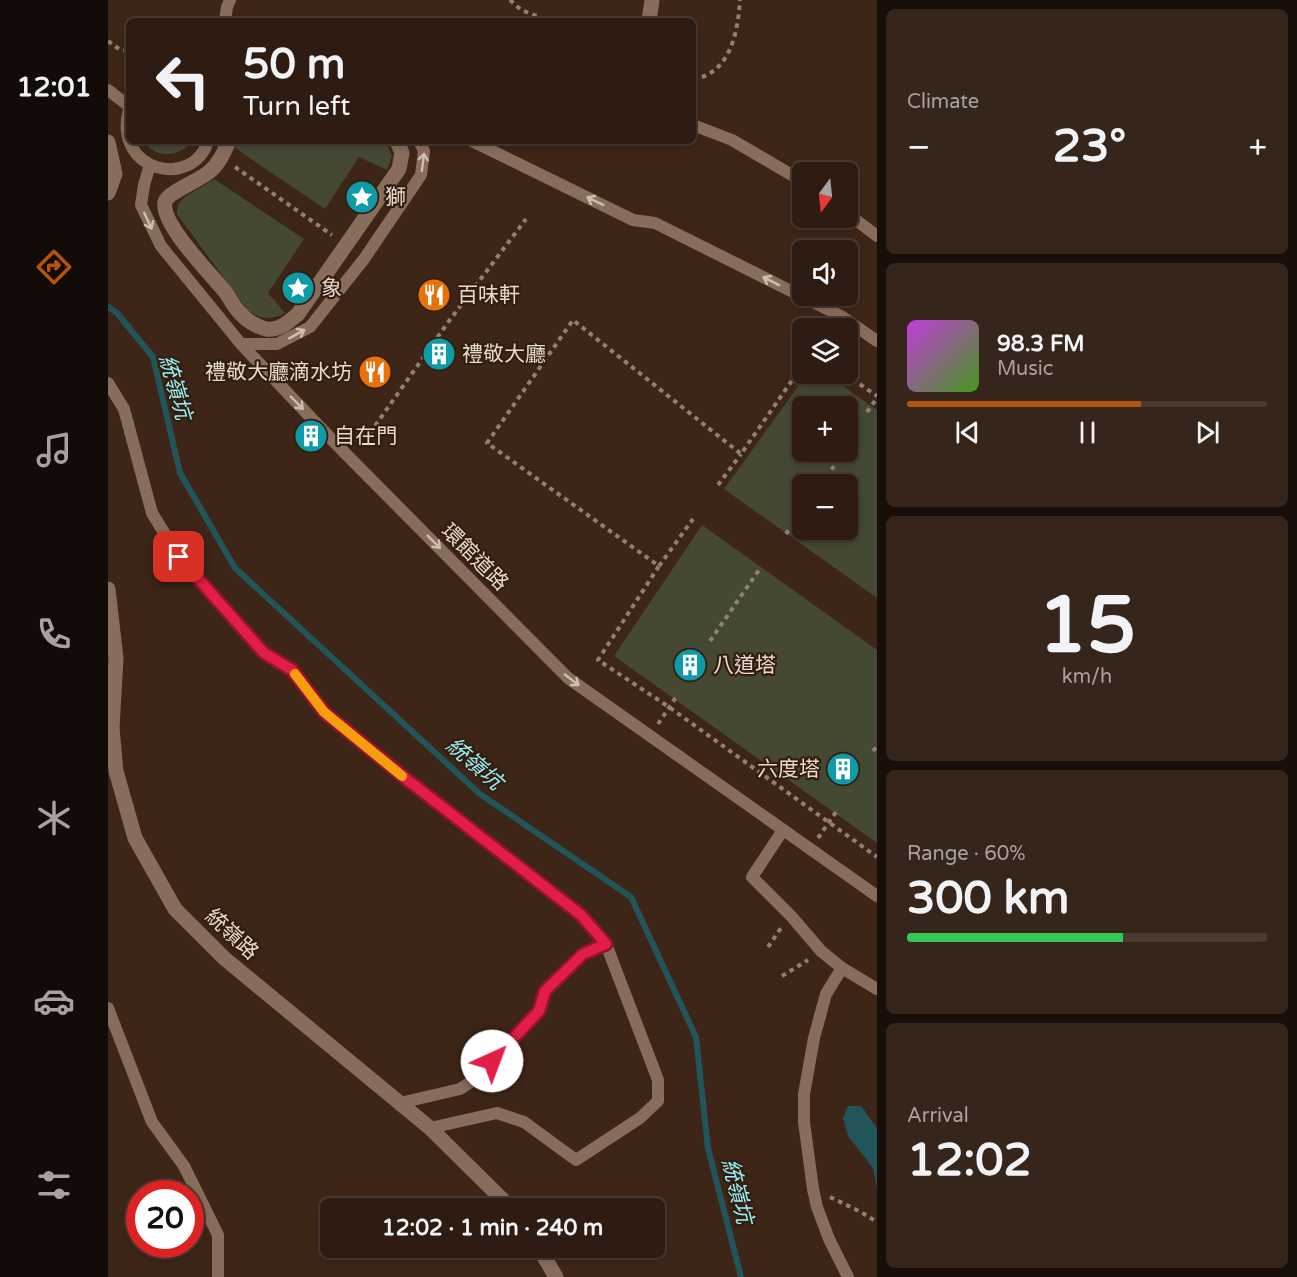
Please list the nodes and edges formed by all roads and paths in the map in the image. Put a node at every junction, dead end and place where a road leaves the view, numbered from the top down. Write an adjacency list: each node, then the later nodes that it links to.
1 (230, 0): 5 (lane)
2 (510, 0): 6 (path)
3 (652, 0): 7 (street)
4 (740, 0): 10 (path)
5 (225, 18)
6 (542, 18)
7 (649, 18)
8 (108, 41): 9 (path)
9 (126, 50)
10 (696, 79)
11 (108, 90): 12 (lane)
12 (126, 105)
13 (696, 126): 23 (lane)
14 (108, 142): 24 (street)
15 (131, 144): 22 (lane)
16 (206, 144): 22 (lane)
17 (228, 144): 21 (street)
18 (398, 144): 28 (street)
19 (420, 144): 30 (lane, one-way to 19)
20 (478, 144): 29 (lane, one-way to 20)
21 (222, 158): 28 (path); 28 (street)
22 (150, 165): 30 (lane, 環館道路, one-way to 30)
23 (792, 175)
24 (108, 193)
25 (526, 219): 36 (path)
26 (858, 222): 27 (lane)
27 (877, 236)
28 (347, 246)
29 (877, 340)
30 (241, 344): 50 (lane, 環館道路, one-way to 50)
31 (792, 380): 37 (path)
32 (108, 383): 60 (lane)
33 (858, 383): 34 (path)
34 (877, 397): 35 (path)
35 (867, 412)
36 (370, 433)
37 (741, 454): 40 (path); 44 (path)
38 (834, 466): 39 (path)
39 (828, 474)
40 (718, 485)
41 (693, 519): 44 (path)
42 (792, 525): 43 (path)
43 (786, 534)
44 (659, 566): 49 (path)
45 (761, 567): 47 (path)
46 (108, 589): 67 (street, 統嶺路)
47 (710, 641)
48 (678, 694): 49 (path)
49 (669, 708): 50 (path); 54 (path)
50 (650, 736): 55 (lane, 環館道路)
51 (877, 746): 52 (path)
52 (873, 751)
53 (838, 809): 54 (path)
54 (829, 823): 56 (path); 57 (path)
55 (783, 830): 56 (lane, 環館道路); 59 (lane)
56 (810, 849): 58 (lane, 環館道路)
57 (877, 857)
58 (877, 896)
59 (789, 914): 61 (path); 62 (lane)
60 (606, 944): 67 (lane); 68 (lane)
61 (768, 947)
62 (821, 951): 63 (lane); 64 (path)
63 (842, 968): 65 (lane); 69 (lane)
64 (782, 976)
65 (877, 989)
66 (108, 1008): 73 (lane)
67 (400, 1103): 68 (street, 統嶺路)
68 (430, 1128): 70 (street, 統嶺路)
69 (813, 1190): 71 (path); 75 (lane)
70 (501, 1198)
71 (877, 1222)
72 (545, 1258): 74 (street)
73 (218, 1277)
74 (556, 1277)
75 (848, 1277)

